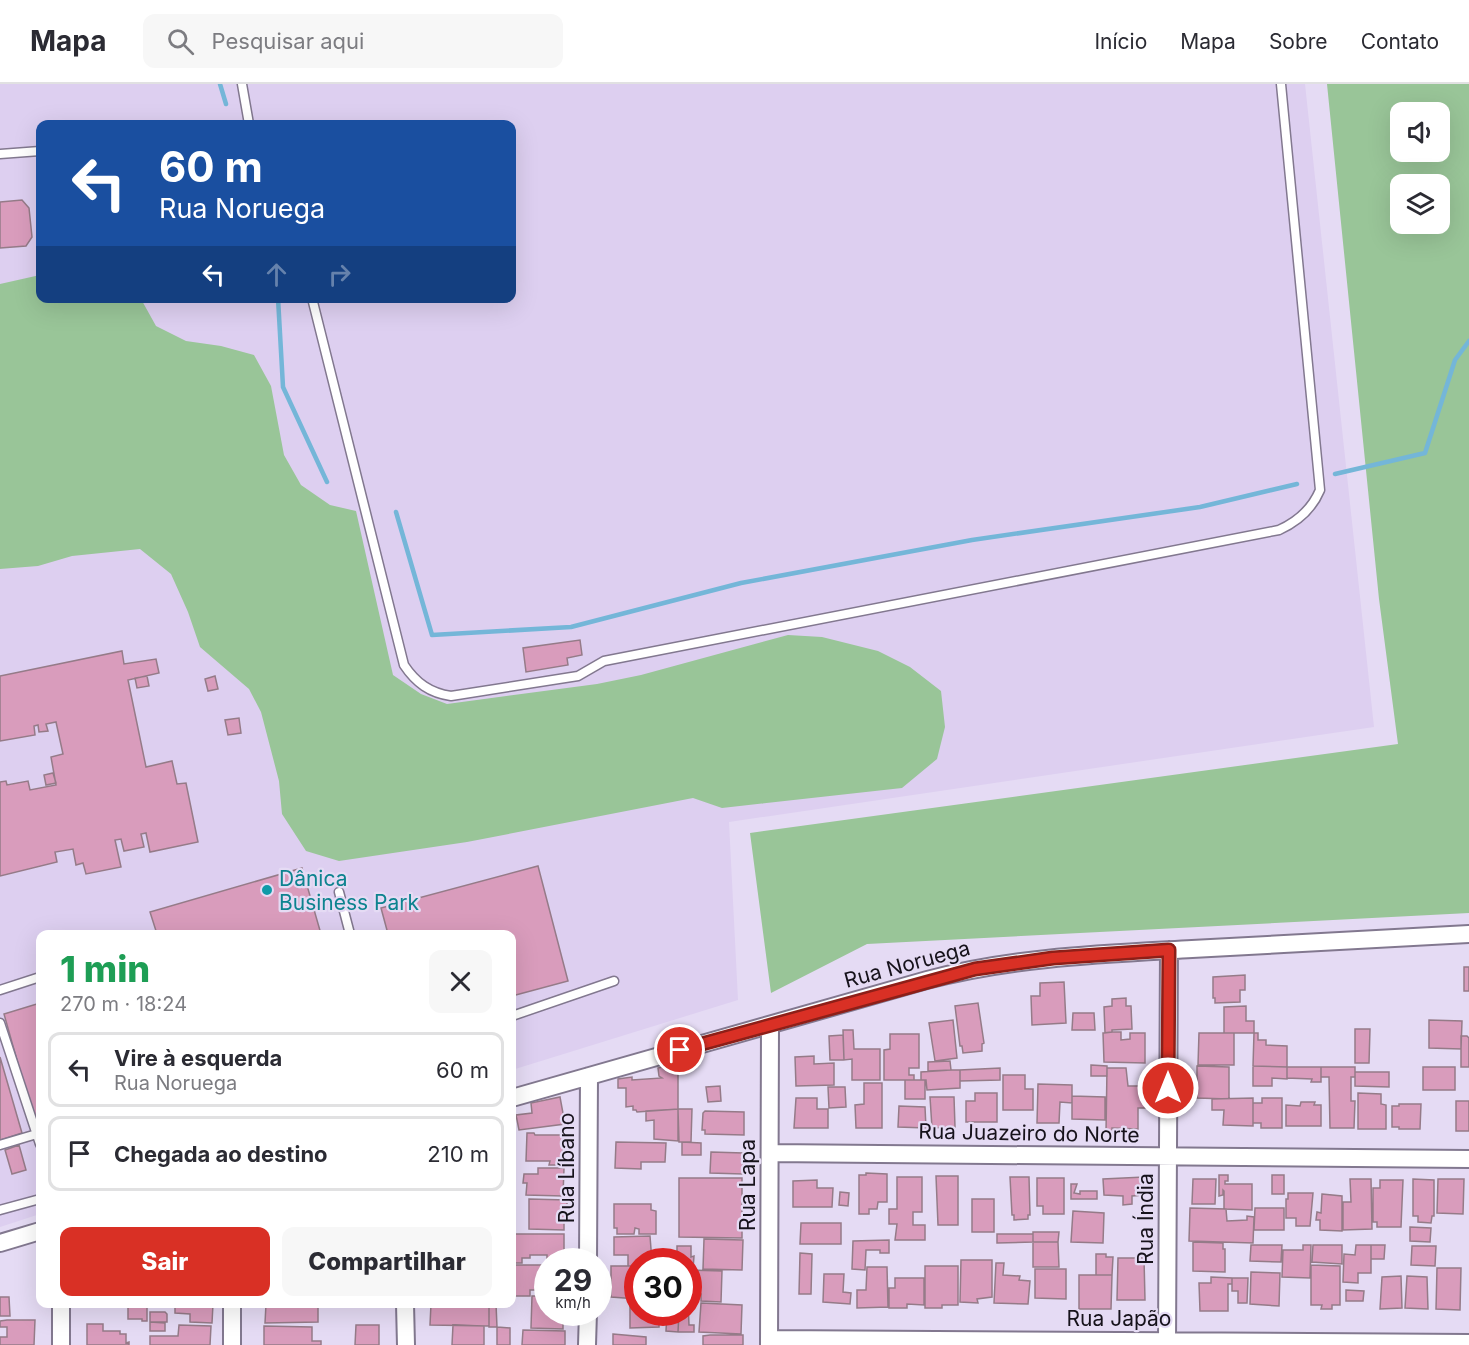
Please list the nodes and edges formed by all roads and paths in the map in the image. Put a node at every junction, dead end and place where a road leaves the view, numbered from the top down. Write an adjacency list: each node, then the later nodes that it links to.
1 (242, 84): 3 (lane)
2 (1281, 84): 6 (lane)
3 (248, 120)
4 (36, 151): 5 (lane)
5 (0, 153)
6 (313, 303)
7 (339, 892): 8 (lane)
8 (349, 930)
9 (1469, 934): 10 (street, Rua Noruega)
10 (1169, 950): 16 (street, Rua Noruega); 23 (street, Rua Índia)
11 (36, 978): 13 (lane)
12 (614, 981): 14 (lane)
13 (0, 990)
14 (516, 1015)
15 (0, 1023): 19 (lane)
16 (770, 1025): 17 (street, Rua Noruega); 22 (street, Rua Lapa)
17 (590, 1076): 18 (street, Rua Noruega); 29 (street, Rua Líbano)
18 (516, 1097)
19 (36, 1127)
20 (36, 1134): 21 (lane)
21 (0, 1145)
22 (770, 1153): 23 (street, Rua Juazeiro do Norte); 34 (street, Rua Lapa)
23 (1168, 1156): 24 (street, Rua Juazeiro do Norte); 35 (street, Rua Índia)
24 (1469, 1159)
25 (36, 1200): 26 (lane)
26 (0, 1210)
27 (36, 1232): 28 (street)
28 (0, 1243)
29 (588, 1248)
30 (60, 1308): 37 (street)
31 (232, 1308): 38 (street)
32 (405, 1308): 39 (street)
33 (588, 1326): 40 (street)
34 (769, 1342): 35 (street, Rua Japão)
35 (1167, 1343): 36 (street, Rua Japão)
36 (1469, 1343)
37 (61, 1345)
38 (232, 1345)
39 (406, 1345)
40 (587, 1345)

